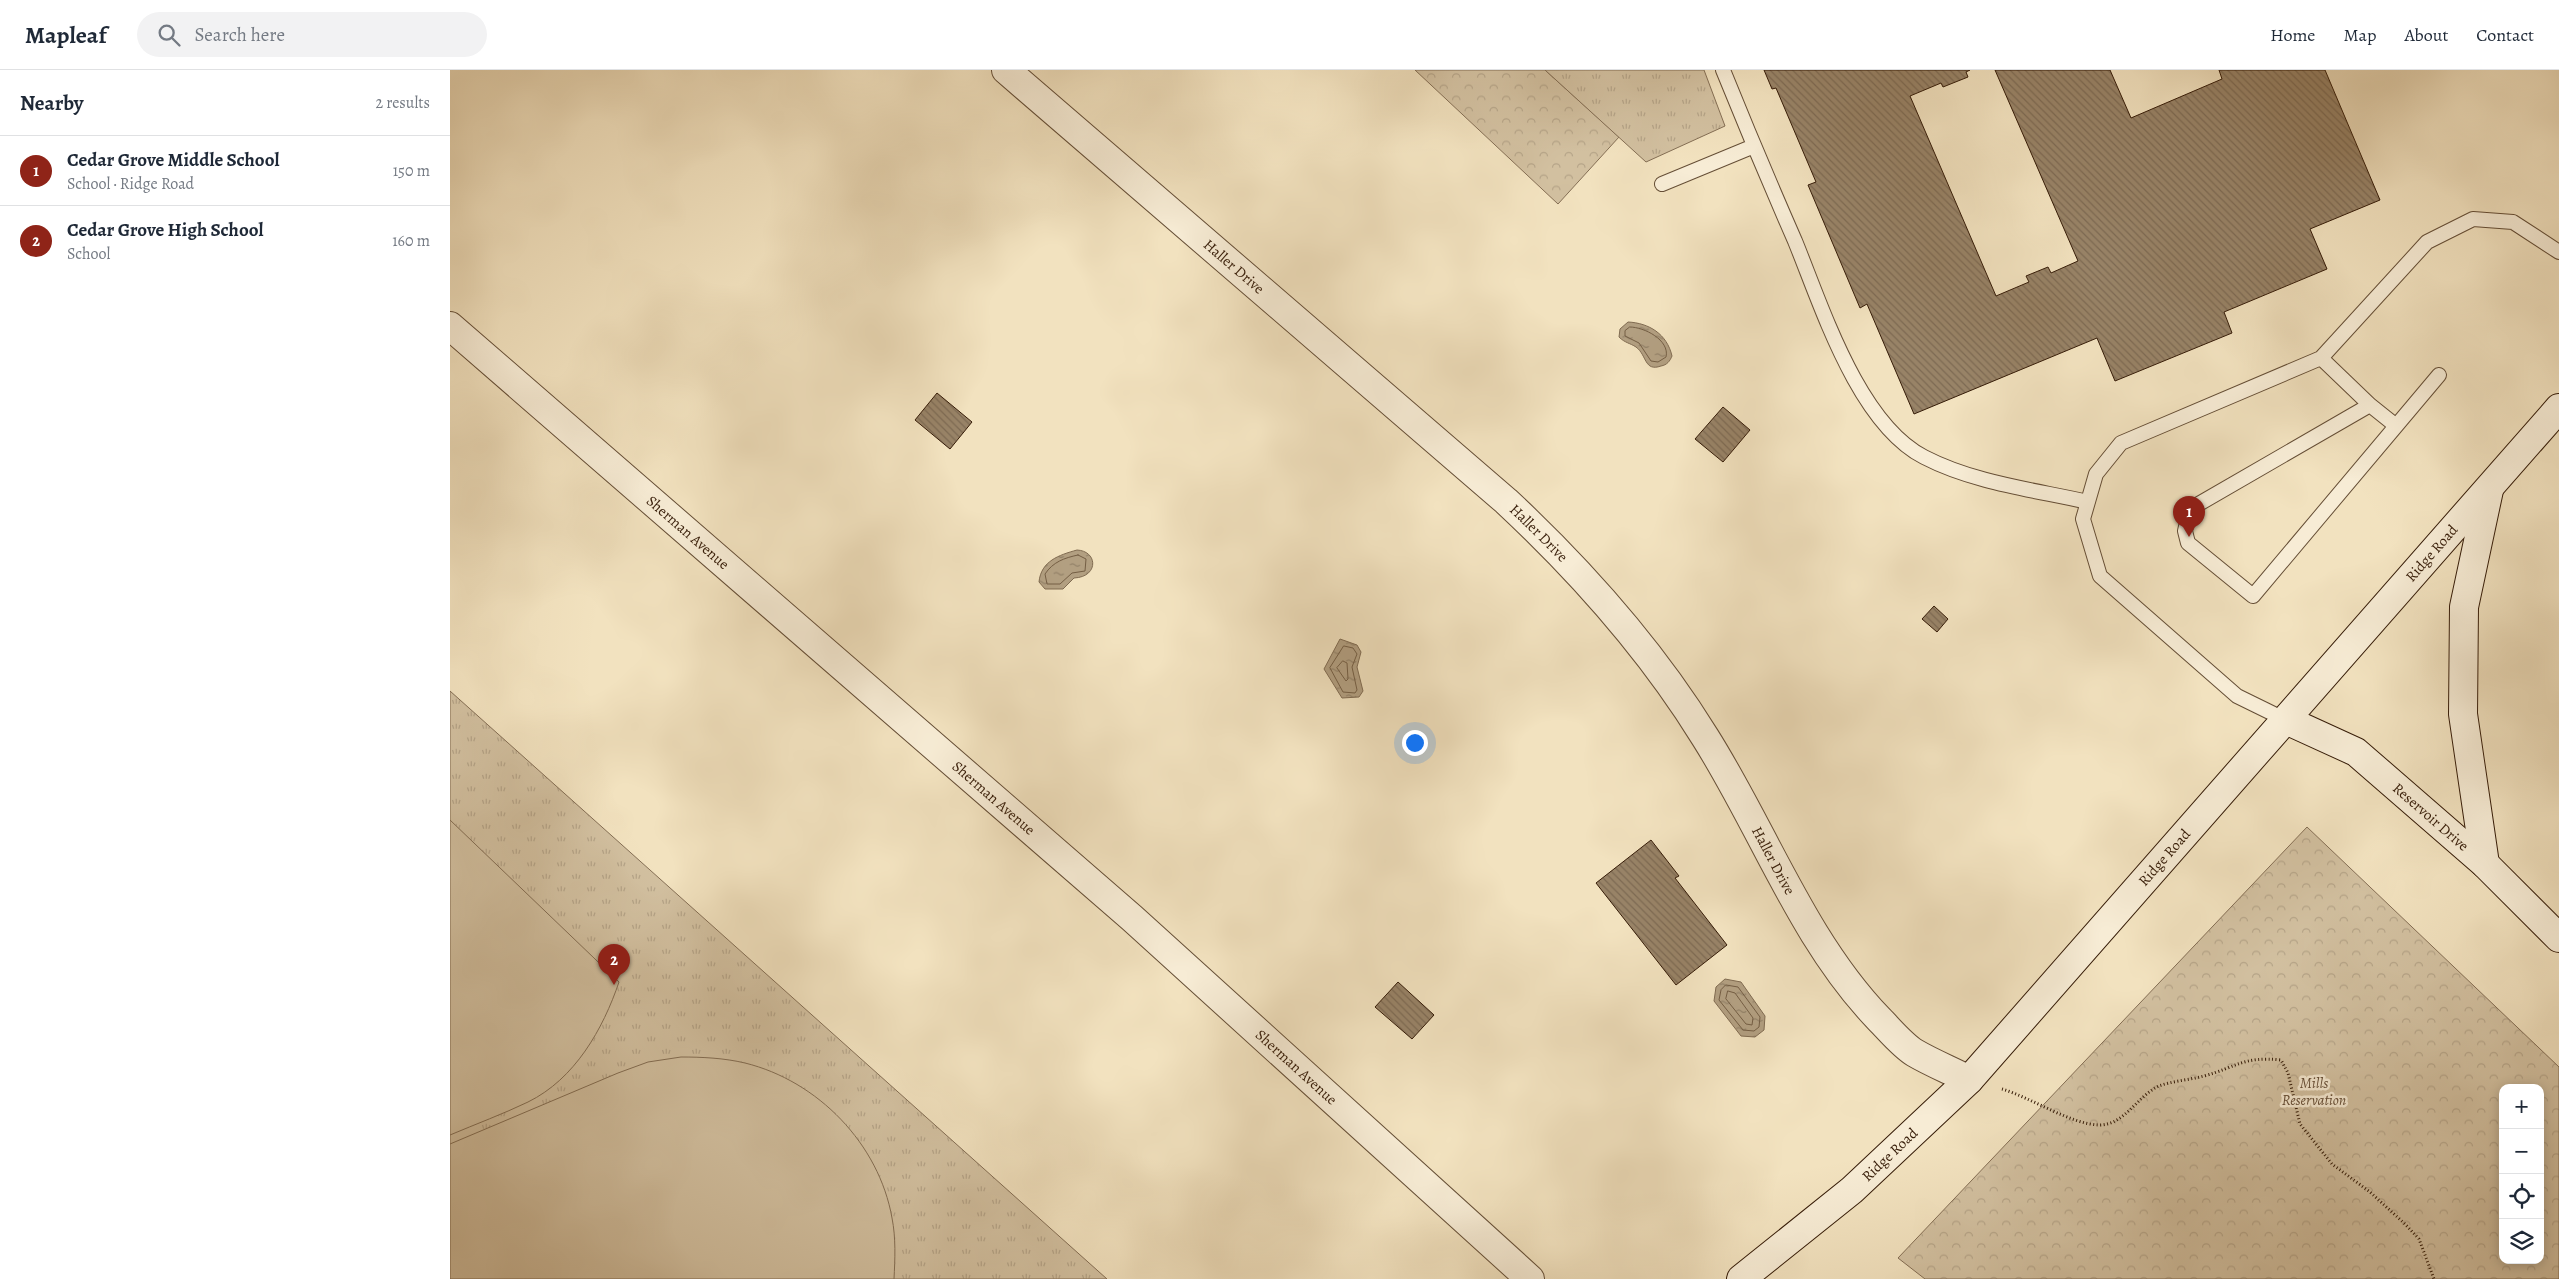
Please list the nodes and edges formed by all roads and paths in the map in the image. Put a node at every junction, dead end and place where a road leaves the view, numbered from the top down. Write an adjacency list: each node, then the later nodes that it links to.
1 (1006, 70): 17 (street, Haller Drive)
2 (1722, 70): 3 (lane)
3 (1754, 146): 4 (lane); 13 (lane)
4 (1662, 184)
5 (2559, 252): 7 (lane)
6 (450, 326): 18 (street, Sherman Avenue)
7 (2321, 358): 9 (lane); 13 (lane)
8 (2439, 374): 11 (lane)
9 (2370, 405): 11 (lane); 11 (lane)
10 (2559, 408): 12 (street, Ridge Road)
11 (2395, 425)
12 (2489, 487): 14 (street, Ridge Road); 15 (street)
13 (2088, 502): 14 (lane)
14 (2286, 720): 15 (street, Reservoir Drive); 17 (street, Ridge Road)
15 (2485, 864): 16 (street, Reservoir Drive)
16 (2559, 938)
17 (1969, 1080): 19 (street, Ridge Road); 20 (path)
18 (1530, 1279)
19 (1741, 1279)
20 (2434, 1279)

